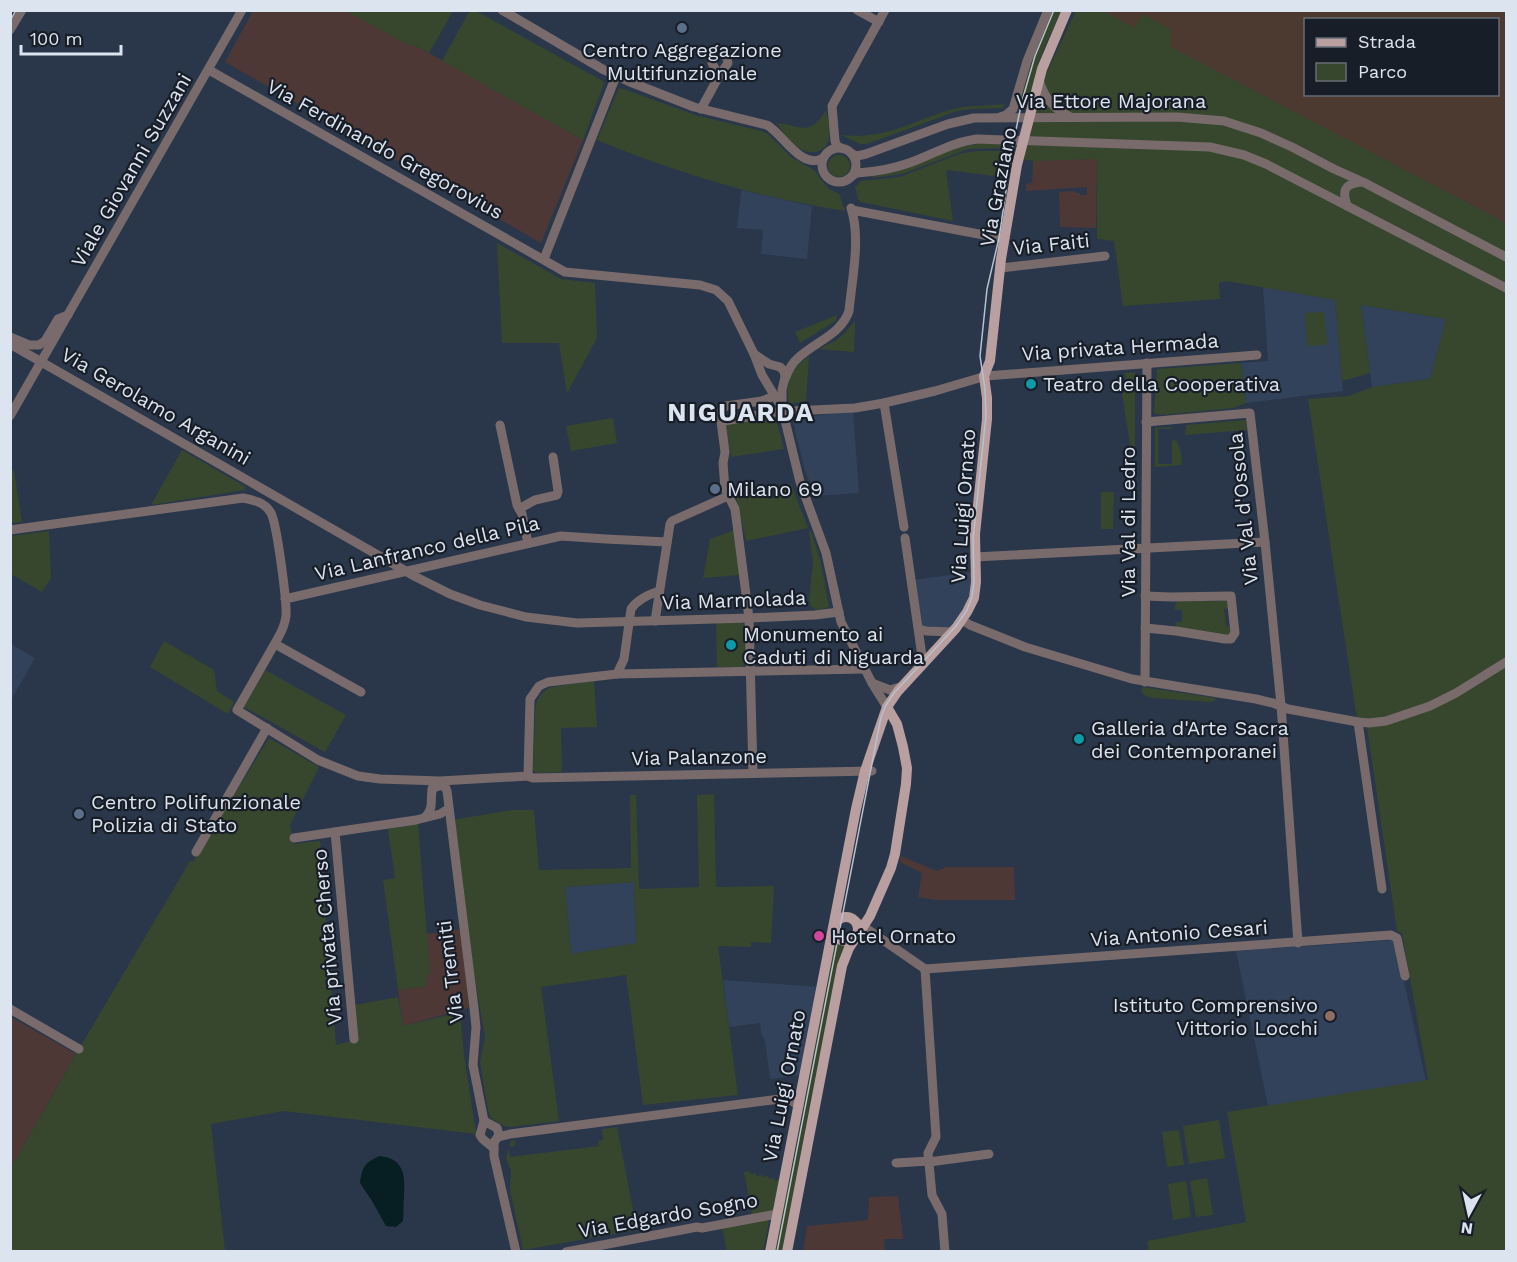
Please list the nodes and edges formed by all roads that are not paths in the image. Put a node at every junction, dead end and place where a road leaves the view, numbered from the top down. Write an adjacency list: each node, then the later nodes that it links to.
1 (22, 10): 9 (street)
2 (242, 10): 10 (street, Viale Giovanni Suzzani)
3 (502, 10): 11 (street)
4 (857, 10): 8 (street)
5 (885, 10): 8 (street)
6 (1048, 10): 15 (street, Via Graziano)
7 (1067, 10): 13 (main road, Via Graziano)
8 (879, 22): 19 (street)
9 (10, 30)
10 (209, 70): 28 (street, Via Ferdinando Gregorovius); 31 (street, Viale Giovanni Suzzani)
11 (616, 76): 14 (street); 28 (street)
12 (719, 76): 14 (street)
13 (1039, 80): 16 (main road, Via Graziano); 17 (street)
14 (701, 109): 21 (street)
15 (998, 118): 16 (street, Via Ettore Majorana); 20 (street, Via Ettore Majorana)
16 (1030, 118): 17 (street, Via Ettore Majorana); 18 (main road, Via Graziano)
17 (1074, 118): 23 (street, Via Ettore Majorana)
18 (1024, 141): 22 (street, Via Ettore Majorana); 24 (street, Via Ettore Majorana); 25 (main road, Via Graziano)
19 (842, 148): 20 (street); 21 (street)
20 (852, 154): 22 (street)
21 (823, 158): 22 (street)
22 (852, 176)
23 (1363, 182): 24 (street); 27 (street, Via Ettore Majorana)
24 (1347, 206): 30 (street, Via Ettore Majorana)
25 (1005, 239): 29 (main road, Via Graziano); 36 (street)
26 (1105, 256): 29 (street, Via Faiti)
27 (1506, 257)
28 (544, 259): 34 (street, Via Ferdinando Gregorovius)
29 (1001, 267): 40 (main road, Via Graziano)
30 (1506, 288)
31 (68, 315): 32 (street, Viale Giovanni Suzzani); 37 (street, Viale Giovanni Suzzani)
32 (10, 337)
33 (10, 344): 37 (street, Via Gerolamo Arganini)
34 (754, 354): 39 (street); 42 (street, Via Ferdinando Gregorovius)
35 (1257, 355): 38 (street, Via privata Hermada)
36 (799, 357): 39 (street); 41 (street)
37 (41, 362): 46 (street, Viale Giovanni Suzzani); 51 (street, Via Gerolamo Arganini)
38 (1147, 363): 40 (street, Via privata Hermada); 48 (street, Via Val di Ledro)
39 (774, 366): 41 (street); 42 (street)
40 (984, 376): 44 (street, Via privata Hermada); 64 (main road, Via Luigi Ornato)
41 (784, 379): 42 (street); 45 (street)
42 (766, 382): 43 (street, Via Ferdinando Gregorovius)
43 (774, 396): 45 (street, Via Ferdinando Gregorovius); 47 (street)
44 (885, 403): 45 (street, Via privata Hermada); 57 (street)
45 (785, 410): 47 (street, Via privata Hermada); 69 (street)
46 (10, 416)
47 (722, 421): 52 (street)
48 (1146, 422): 61 (street, Via Val d'Ossola); 63 (street, Via Val di Ledro)
49 (500, 425): 55 (street)
50 (553, 457): 55 (street)
51 (252, 482): 53 (street, Via Gerolamo Arganini); 54 (street, Via Gerolamo Arganini)
52 (728, 496): 60 (street); 70 (street)
53 (243, 498): 56 (street); 58 (street)
54 (280, 498): 56 (street); 65 (street, Via Gerolamo Arganini)
55 (519, 509): 62 (street)
56 (270, 510): 68 (street)
57 (904, 527)
58 (10, 530)
59 (905, 538): 75 (street)
60 (668, 542): 62 (street, Via Lanfranco della Pila); 66 (street)
61 (1265, 542): 63 (street); 87 (street, Via Val d'Ossola)
62 (528, 543): 65 (street, Via Lanfranco della Pila)
63 (1146, 549): 64 (street); 67 (street, Via Val di Ledro)
64 (975, 557): 71 (main road, Via Luigi Ornato)
65 (408, 572): 68 (street, Via Lanfranco della Pila); 72 (street, Via Gerolamo Arganini)
66 (659, 591): 72 (street); 73 (street)
67 (1145, 596): 74 (street, Via Val di Ledro); 74 (street)
68 (285, 599): 77 (street)
69 (839, 612): 70 (street, Via Marmolada); 80 (street)
70 (749, 618): 73 (street, Via Marmolada); 81 (street)
71 (962, 620): 76 (main road, Via Luigi Ornato); 83 (street)
72 (631, 621): 73 (street, Via Marmolada); 82 (street)
73 (655, 621)
74 (1145, 628): 83 (street, Via Val di Ledro)
75 (919, 629): 76 (street); 79 (street)
76 (952, 632): 79 (main road, Via Luigi Ornato)
77 (275, 644): 86 (street); 90 (street, Via Palanzone)
78 (1506, 662): 89 (street)
79 (923, 663): 85 (main road, Via Luigi Ornato)
80 (865, 669): 81 (street); 84 (street)
81 (751, 671): 82 (street); 92 (street)
82 (617, 674): 93 (street)
83 (1142, 681): 87 (street)
84 (872, 683): 85 (street); 88 (street)
85 (900, 687): 88 (main road, Via Luigi Ornato)
86 (361, 692)
87 (1281, 705): 89 (street); 109 (street, Via Val d'Ossola)
88 (887, 707): 91 (main road, Via Luigi Ornato); 106 (main road)
89 (1358, 722): 105 (street)
90 (267, 728): 95 (street, Via Palanzone); 104 (street)
91 (868, 771): 92 (street, Via Palanzone); 107 (main road, Via Luigi Ornato)
92 (753, 773): 93 (street, Via Palanzone)
93 (528, 776): 94 (street, Via Palanzone)
94 (454, 780): 96 (street, Via Palanzone); 98 (street)
95 (425, 781): 96 (street, Via Palanzone); 97 (street)
96 (440, 781): 97 (street)
97 (432, 789): 98 (street); 99 (street)
98 (447, 791): 100 (street, Via Tremiti)
99 (431, 809): 100 (street); 101 (street)
100 (446, 814): 101 (street); 116 (street, Via Tremiti)
101 (424, 817): 102 (street)
102 (335, 832): 103 (street); 113 (street, Via privata Cherso)
103 (294, 838)
104 (196, 852)
105 (1382, 889)
106 (859, 923): 107 (main road); 108 (main road); 110 (street)
107 (834, 927): 108 (main road); 115 (main road, Via Luigi Ornato)
108 (856, 935): 125 (main road, Via Luigi Ornato)
109 (1298, 943): 110 (street, Via Antonio Cesari); 111 (street, Via Antonio Cesari)
110 (925, 969): 119 (street)
111 (1405, 976)
112 (10, 1010): 114 (street)
113 (354, 1039)
114 (79, 1049)
115 (800, 1100): 117 (street); 121 (main road, Via Luigi Ornato)
116 (485, 1124): 117 (street); 117 (street, Via Tremiti)
117 (495, 1140): 122 (street, Via Tremiti)
118 (989, 1154): 119 (street)
119 (929, 1161): 120 (street); 126 (street)
120 (896, 1163)
121 (777, 1215): 123 (street, Via Edgardo Sogno); 124 (main road, Via Luigi Ornato)
122 (516, 1251)
123 (566, 1251)
124 (770, 1251)
125 (788, 1251)
126 (945, 1251)

